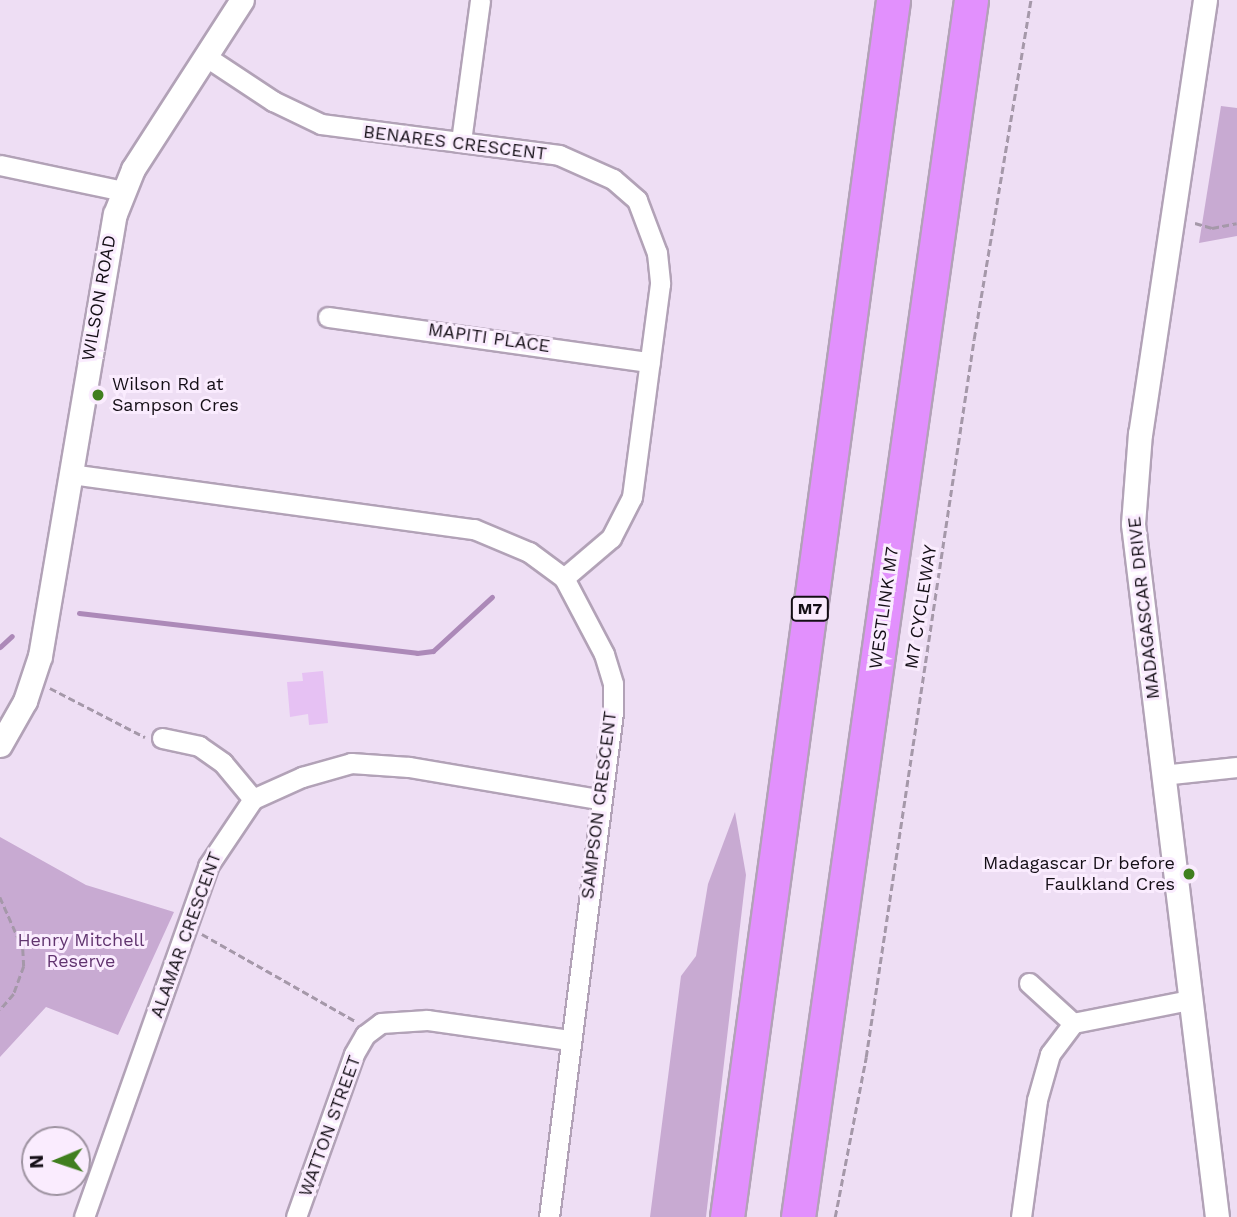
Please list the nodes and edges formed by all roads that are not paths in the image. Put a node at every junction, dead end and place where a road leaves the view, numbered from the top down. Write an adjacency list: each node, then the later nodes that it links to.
1 (242, 0): 6 (street, WILSON ROAD)
2 (480, 0): 7 (street)
3 (893, 0): 27 (highway, M7)
4 (971, 0): 28 (highway, WESTLINK M7)
5 (1205, 0): 17 (street, MADAGASCAR DRIVE)
6 (205, 56): 7 (street, BENARES CRESCENT); 9 (street, WILSON ROAD)
7 (461, 141): 11 (street, BENARES CRESCENT)
8 (0, 165): 9 (street)
9 (123, 191): 12 (street, WILSON ROAD)
10 (328, 317): 11 (street, MAPITI PLACE)
11 (650, 362): 13 (street, BENARES CRESCENT)
12 (70, 474): 13 (street, SAMPSON CRESCENT); 15 (street, WILSON ROAD)
13 (564, 578): 19 (street, SAMPSON CRESCENT)
14 (162, 738): 18 (street)
15 (0, 744)
16 (1237, 767): 17 (street)
17 (1162, 775): 21 (street, MADAGASCAR DRIVE)
18 (253, 799): 19 (street); 24 (street, ALAMAR CRESCENT)
19 (599, 799): 23 (street, SAMPSON CRESCENT)
20 (1029, 983): 22 (street)
21 (1189, 1000): 22 (street); 30 (street, MADAGASCAR DRIVE)
22 (1073, 1023): 29 (street)
23 (569, 1040): 25 (street, WATTON STREET); 26 (street, SAMPSON CRESCENT)
24 (84, 1217)
25 (296, 1217)
26 (549, 1217)
27 (727, 1217)
28 (798, 1217)
29 (1021, 1217)
30 (1217, 1217)

